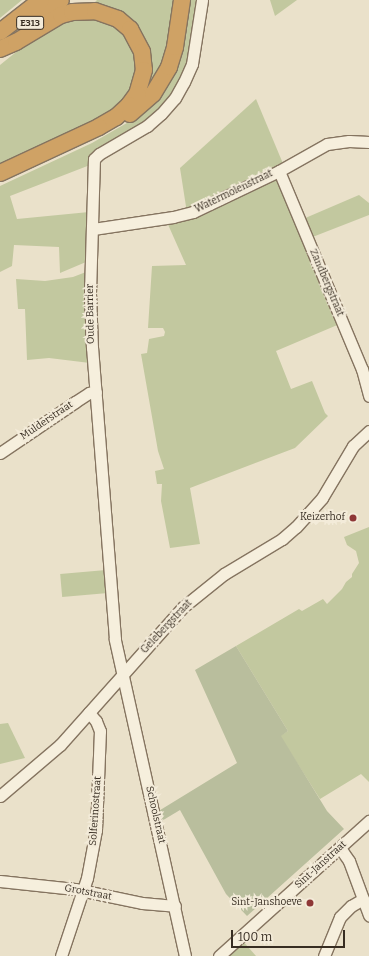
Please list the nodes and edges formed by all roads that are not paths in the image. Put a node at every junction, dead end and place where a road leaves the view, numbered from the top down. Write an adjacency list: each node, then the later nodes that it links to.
1 (40, 0): 5 (highway, E313)
2 (61, 0): 6 (highway, E313)
3 (182, 0): 10 (highway)
4 (202, 0): 11 (street, Oude Barrier)
5 (0, 32)
6 (0, 48): 9 (highway)
7 (369, 142): 8 (street, Watermolenstraat)
8 (279, 171): 11 (street, Watermolenstraat); 13 (street, Zandbergstraat)
9 (0, 173)
10 (0, 180)
11 (93, 229): 12 (street, Oude Barrier)
12 (96, 392): 15 (street, Mulderstraat); 16 (street, Oude Barrier)
13 (369, 396)
14 (369, 431): 16 (street, Gelebergstraat)
15 (0, 453)
16 (124, 673): 17 (street, Gelebergstraat); 24 (street, Schoolstraat)
17 (89, 713): 18 (street, Gelebergstraat); 22 (street, Solferinostraat)
18 (0, 796)
19 (369, 821): 20 (street, Sint-Janstraat)
20 (340, 848): 23 (street); 28 (street, Sint-Janstraat)
21 (0, 881): 22 (street, Grotstraat)
22 (82, 891): 24 (street, Grotstraat); 26 (street, Solferinostraat)
23 (363, 899): 25 (street); 29 (street)
24 (175, 906): 27 (street, Schoolstraat)
25 (369, 915)
26 (61, 956)
27 (185, 956)
28 (218, 956)
29 (324, 956)

